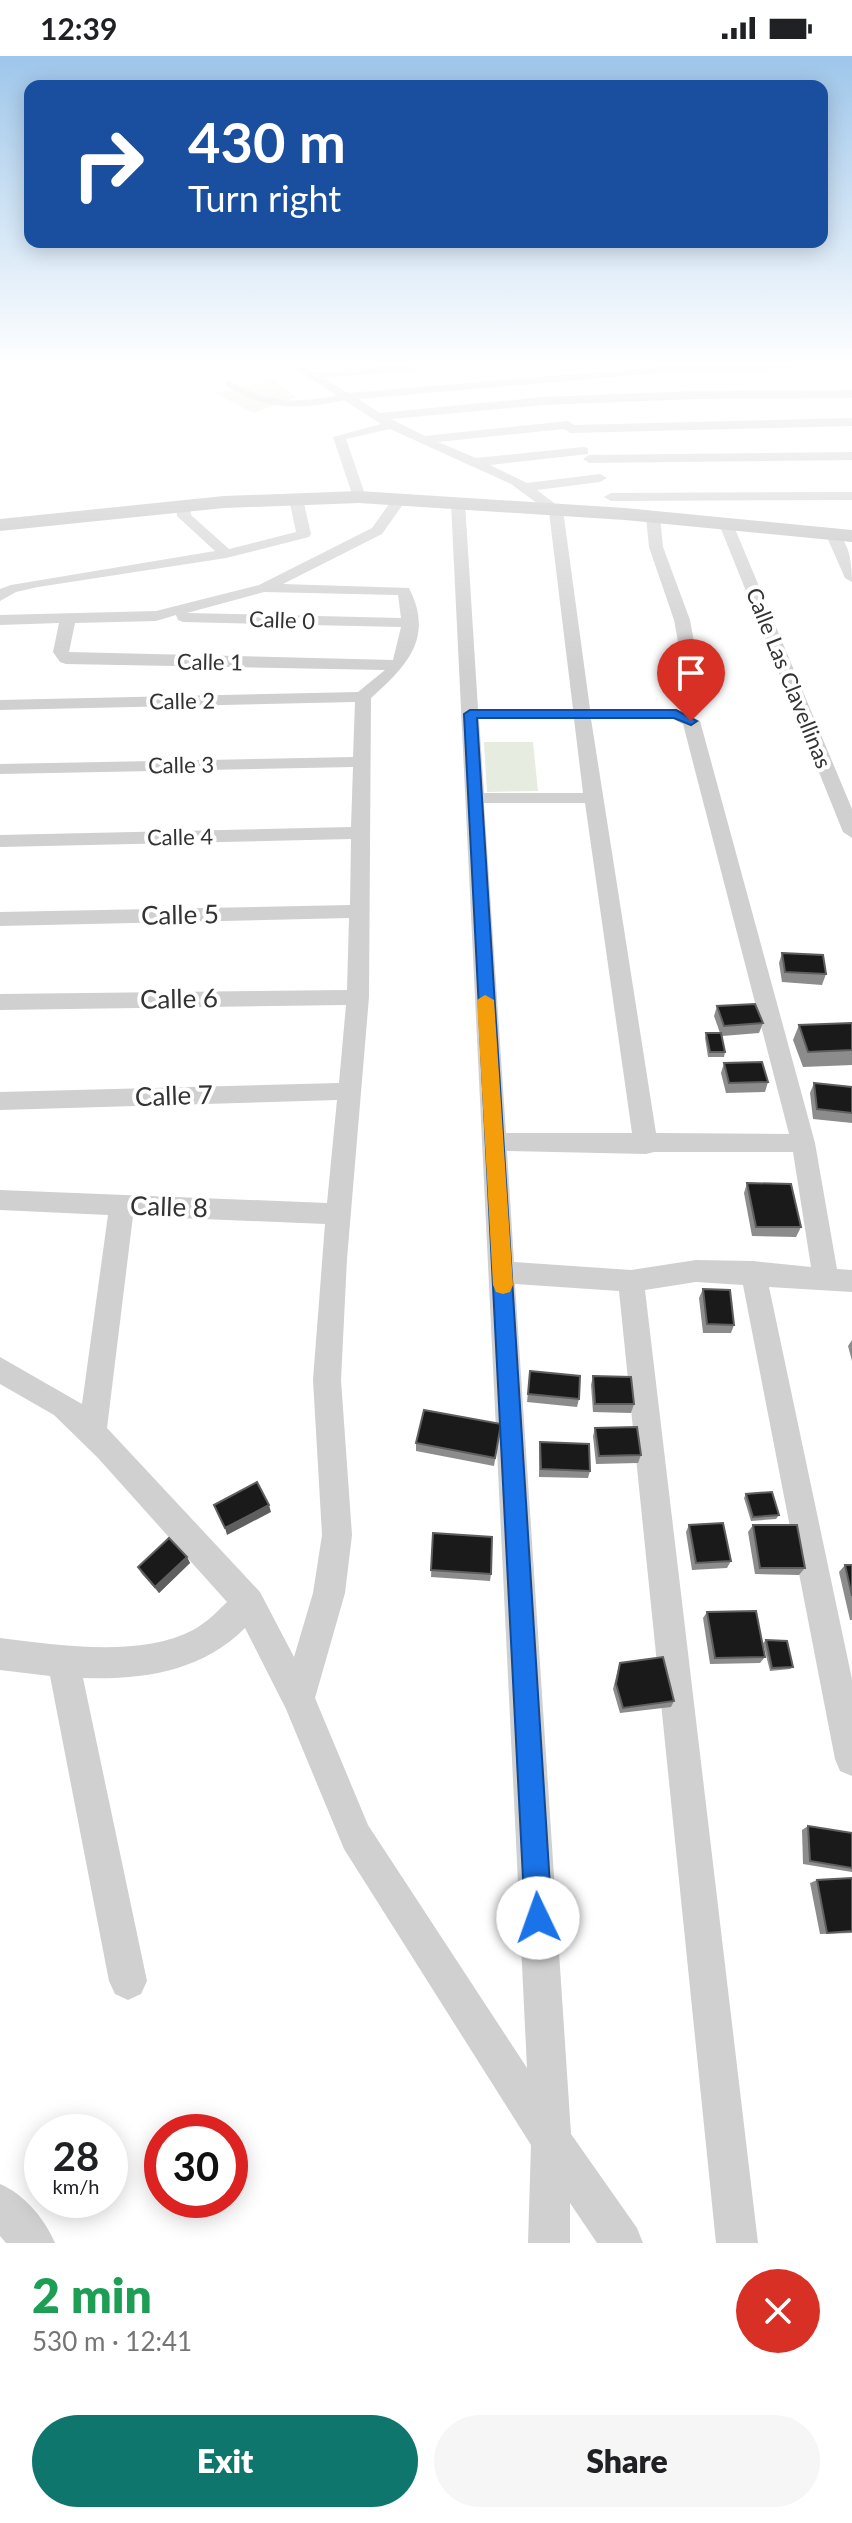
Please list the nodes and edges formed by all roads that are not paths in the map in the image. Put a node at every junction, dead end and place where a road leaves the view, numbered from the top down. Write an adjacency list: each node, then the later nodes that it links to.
1 (349, 466): 7 (street)
2 (483, 466): 5 (street)
3 (593, 466): 4 (street)
4 (600, 478): 5 (street); 8 (street)
5 (526, 487): 13 (street)
6 (852, 496): 8 (street)
7 (359, 497): 9 (main road); 10 (main road)
8 (611, 497): 14 (street)
9 (296, 499): 12 (main road); 19 (street)
10 (399, 500): 11 (main road); 21 (street)
11 (458, 503): 13 (main road); 32 (street)
12 (183, 506): 17 (main road); 19 (street)
13 (556, 510): 14 (main road); 31 (street)
14 (625, 514): 15 (main road)
15 (653, 517): 16 (main road); 27 (street)
16 (726, 524): 18 (main road); 37 (street, Calle Las Clavellinas)
17 (0, 525)
18 (843, 536): 20 (street)
19 (226, 554): 22 (street)
20 (852, 578)
21 (264, 588): 23 (street); 26 (street)
22 (0, 596)
23 (156, 616): 24 (street); 26 (street, Calle 0)
24 (68, 619): 25 (street); 28 (street, Calle 1)
25 (0, 620)
26 (408, 623): 28 (street)
27 (690, 663)
28 (398, 665): 29 (street)
29 (363, 697): 30 (street, Calle 2); 33 (street)
30 (0, 705)
31 (583, 713): 32 (street); 36 (street); 47 (street)
32 (470, 714): 35 (street)
33 (362, 762): 34 (street, Calle 3); 38 (street)
34 (0, 769)
35 (473, 798): 36 (street); 46 (street)
36 (593, 798): 48 (street)
37 (852, 832)
38 (361, 833): 39 (street, Calle 4); 40 (street)
39 (0, 841)
40 (359, 911): 41 (street, Calle 5); 42 (street)
41 (0, 919)
42 (358, 997): 43 (street, Calle 6); 44 (street)
43 (0, 1002)
44 (348, 1091): 45 (street, Calle 7); 51 (street)
45 (0, 1101)
46 (494, 1142): 48 (street); 52 (street)
47 (803, 1143): 48 (street); 54 (street)
48 (646, 1145)
49 (0, 1200): 50 (street, Calle 8)
50 (122, 1205): 51 (street, Calle 8); 58 (street)
51 (338, 1214): 62 (street)
52 (502, 1272): 55 (street); 65 (street)
53 (753, 1272): 54 (street); 55 (street); 63 (street)
54 (826, 1278): 56 (street)
55 (631, 1281): 70 (street)
56 (852, 1281)
57 (0, 1369): 58 (street)
58 (92, 1432): 59 (street)
59 (249, 1603): 61 (street); 62 (street)
60 (0, 1654): 61 (street)
61 (63, 1662): 64 (street)
62 (298, 1698): 65 (street)
63 (852, 1759)
64 (128, 1981)
65 (551, 2140): 68 (street); 69 (street)
66 (0, 2205): 67 (street)
67 (34, 2243)
68 (549, 2243)
69 (622, 2243)
70 (737, 2243)

